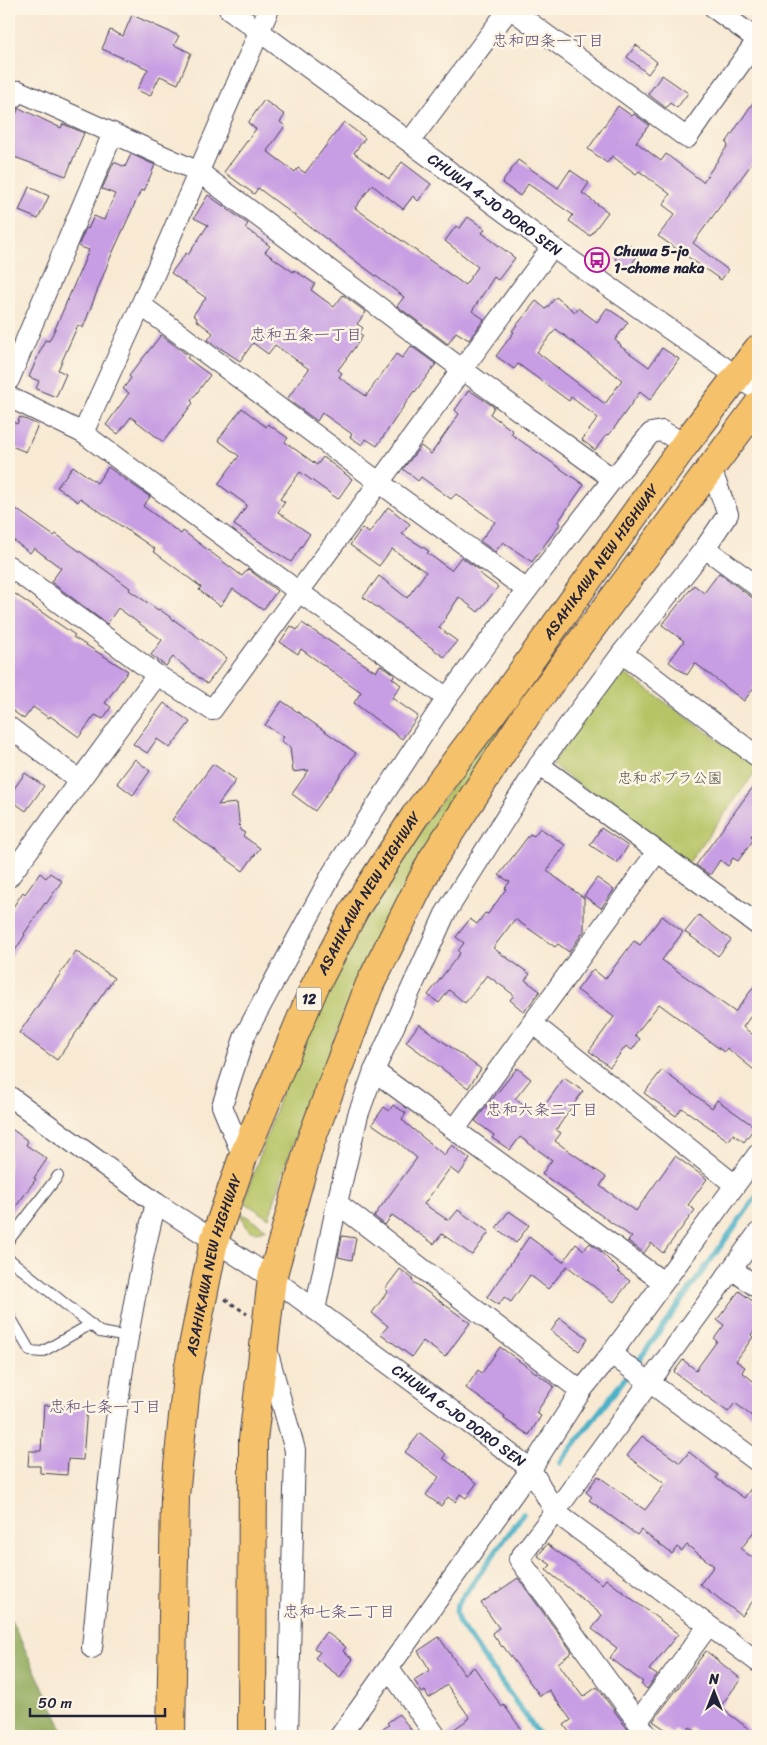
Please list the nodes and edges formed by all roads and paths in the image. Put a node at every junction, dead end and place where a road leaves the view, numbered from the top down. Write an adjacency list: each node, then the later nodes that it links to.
1 (229, 9): 5 (street, CHUWA 4-JO DORO SEN)
2 (269, 9): 5 (street)
3 (510, 9): 6 (street); 9 (street)
4 (715, 9): 6 (street)
5 (260, 30): 9 (street, CHUWA 4-JO DORO SEN); 10 (street)
6 (758, 39)
7 (9, 102): 8 (street)
8 (113, 133): 10 (street); 15 (street)
9 (410, 141): 11 (street, CHUWA 4-JO DORO SEN)
10 (199, 172): 12 (street); 14 (street)
11 (552, 247): 14 (street); 16 (street, CHUWA 4-JO DORO SEN)
12 (141, 305): 19 (street); 23 (street)
13 (758, 350): 16 (highway, ASAHIKAWA NEW HIGHWAY / 12)
14 (463, 370): 22 (street); 23 (street)
15 (9, 380)
16 (748, 383): 20 (highway, ASAHIKAWA NEW HIGHWAY / 12)
17 (9, 397): 19 (street)
18 (758, 405): 21 (highway, ASAHIKAWA NEW HIGHWAY)
19 (84, 433): 28 (street)
20 (685, 444): 22 (street); 44 (highway, ASAHIKAWA NEW HIGHWAY / 12)
21 (711, 469): 24 (street); 54 (highway, ASAHIKAWA NEW HIGHWAY)
22 (613, 479): 27 (street)
23 (380, 483): 27 (street); 28 (street)
24 (705, 548): 26 (street); 29 (street)
25 (9, 566): 30 (street)
26 (758, 587)
27 (527, 590): 31 (street)
28 (299, 592): 30 (street); 31 (street)
29 (622, 653): 33 (street); 34 (street)
30 (157, 675): 35 (street)
31 (447, 698): 44 (street)
32 (9, 727): 35 (street)
33 (758, 756)
34 (539, 765): 36 (street); 40 (street)
35 (79, 780): 37 (street)
36 (657, 852): 38 (street); 39 (street)
37 (9, 877)
38 (758, 925)
39 (532, 1023): 42 (street); 46 (street)
40 (374, 1071): 42 (street); 48 (street)
41 (9, 1096): 47 (street, CHUWA 6-JO DORO SEN)
42 (455, 1129): 55 (street)
43 (758, 1154): 46 (street)
44 (243, 1157): 51 (highway, ASAHIKAWA NEW HIGHWAY / 12)
45 (58, 1176): 50 (lane)
46 (734, 1185): 55 (street)
47 (156, 1204): 51 (street, CHUWA 6-JO DORO SEN); 62 (street)
48 (337, 1204): 58 (street); 64 (street)
49 (758, 1233): 53 (street)
50 (9, 1240)
51 (214, 1241): 54 (street, CHUWA 6-JO DORO SEN); 56 (highway, ASAHIKAWA NEW HIGHWAY / 12)
52 (9, 1259): 60 (lane)
53 (732, 1269): 57 (street); 63 (street)
54 (272, 1278): 58 (street, CHUWA 6-JO DORO SEN); 61 (highway, ASAHIKAWA NEW HIGHWAY)
55 (663, 1282): 63 (street)
56 (205, 1284): 61 (path); 73 (highway, ASAHIKAWA NEW HIGHWAY / 12)
57 (758, 1288)
58 (315, 1310): 66 (street, CHUWA 6-JO DORO SEN)
59 (9, 1315): 60 (lane)
60 (91, 1324): 62 (lane)
61 (266, 1335): 74 (highway, ASAHIKAWA NEW HIGHWAY); 75 (street)
62 (128, 1337): 69 (street)
63 (629, 1368): 64 (street); 65 (street); 67 (street)
64 (581, 1391): 66 (street)
65 (758, 1462)
66 (531, 1469): 67 (street, CHUWA 6-JO DORO SEN); 71 (street)
67 (555, 1512): 68 (street, CHUWA 6-JO DORO SEN); 72 (street)
68 (708, 1626): 70 (street, CHUWA 6-JO DORO SEN); 72 (street)
69 (92, 1648)
70 (758, 1662)
71 (389, 1669): 76 (street); 77 (street)
72 (643, 1729)
73 (171, 1736)
74 (252, 1736)
75 (288, 1736)
76 (340, 1736)
77 (436, 1736)

